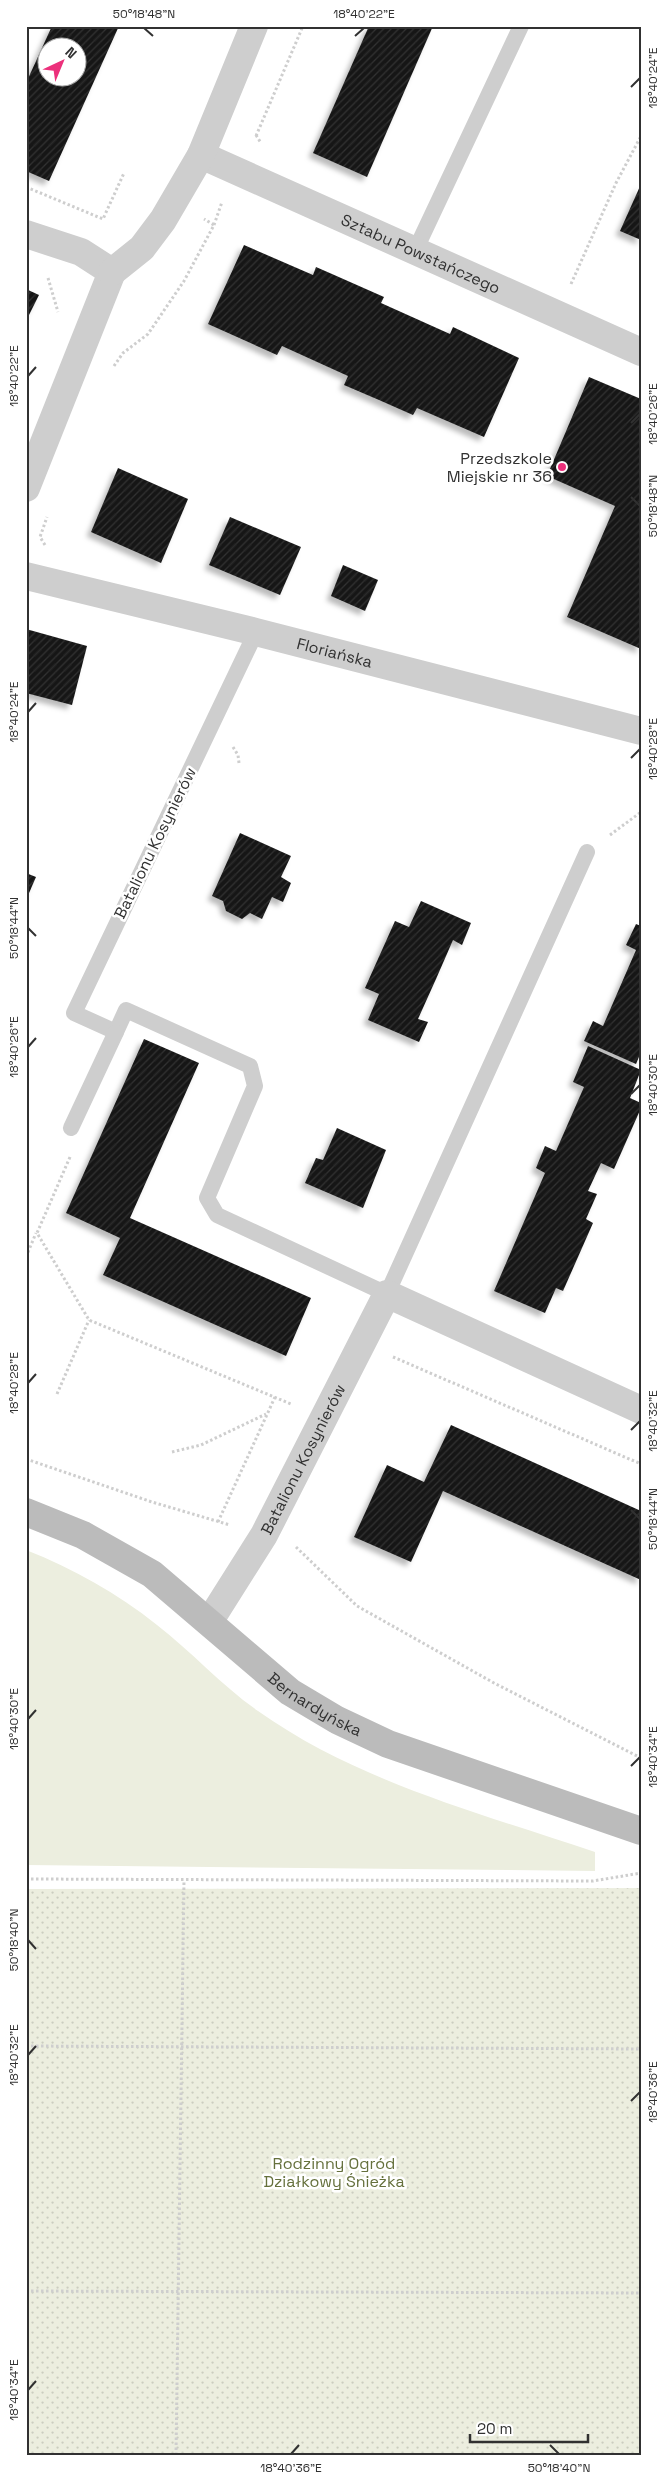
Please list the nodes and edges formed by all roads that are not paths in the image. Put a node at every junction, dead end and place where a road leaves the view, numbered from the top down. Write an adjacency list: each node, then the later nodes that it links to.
1 (254, 26): 3 (street)
2 (520, 26): 5 (lane)
3 (201, 154): 5 (street, Sztabu Powstańczego); 6 (street)
4 (26, 234): 6 (street)
5 (415, 251): 7 (street, Sztabu Powstańczego)
6 (112, 272): 8 (street)
7 (641, 352)
8 (26, 488)
9 (26, 576): 10 (street, Floriańska)
10 (256, 632): 11 (street, Floriańska); 13 (lane, Batalionu Kosynierów)
11 (641, 731)
12 (587, 852): 15 (lane)
13 (116, 1032): 14 (lane); 15 (lane)
14 (71, 1128)
15 (388, 1294): 16 (street); 18 (street, Batalionu Kosynierów)
16 (641, 1410)
17 (26, 1512): 18 (street, Bernardyńska)
18 (208, 1622): 19 (street, Bernardyńska)
19 (641, 1831)

